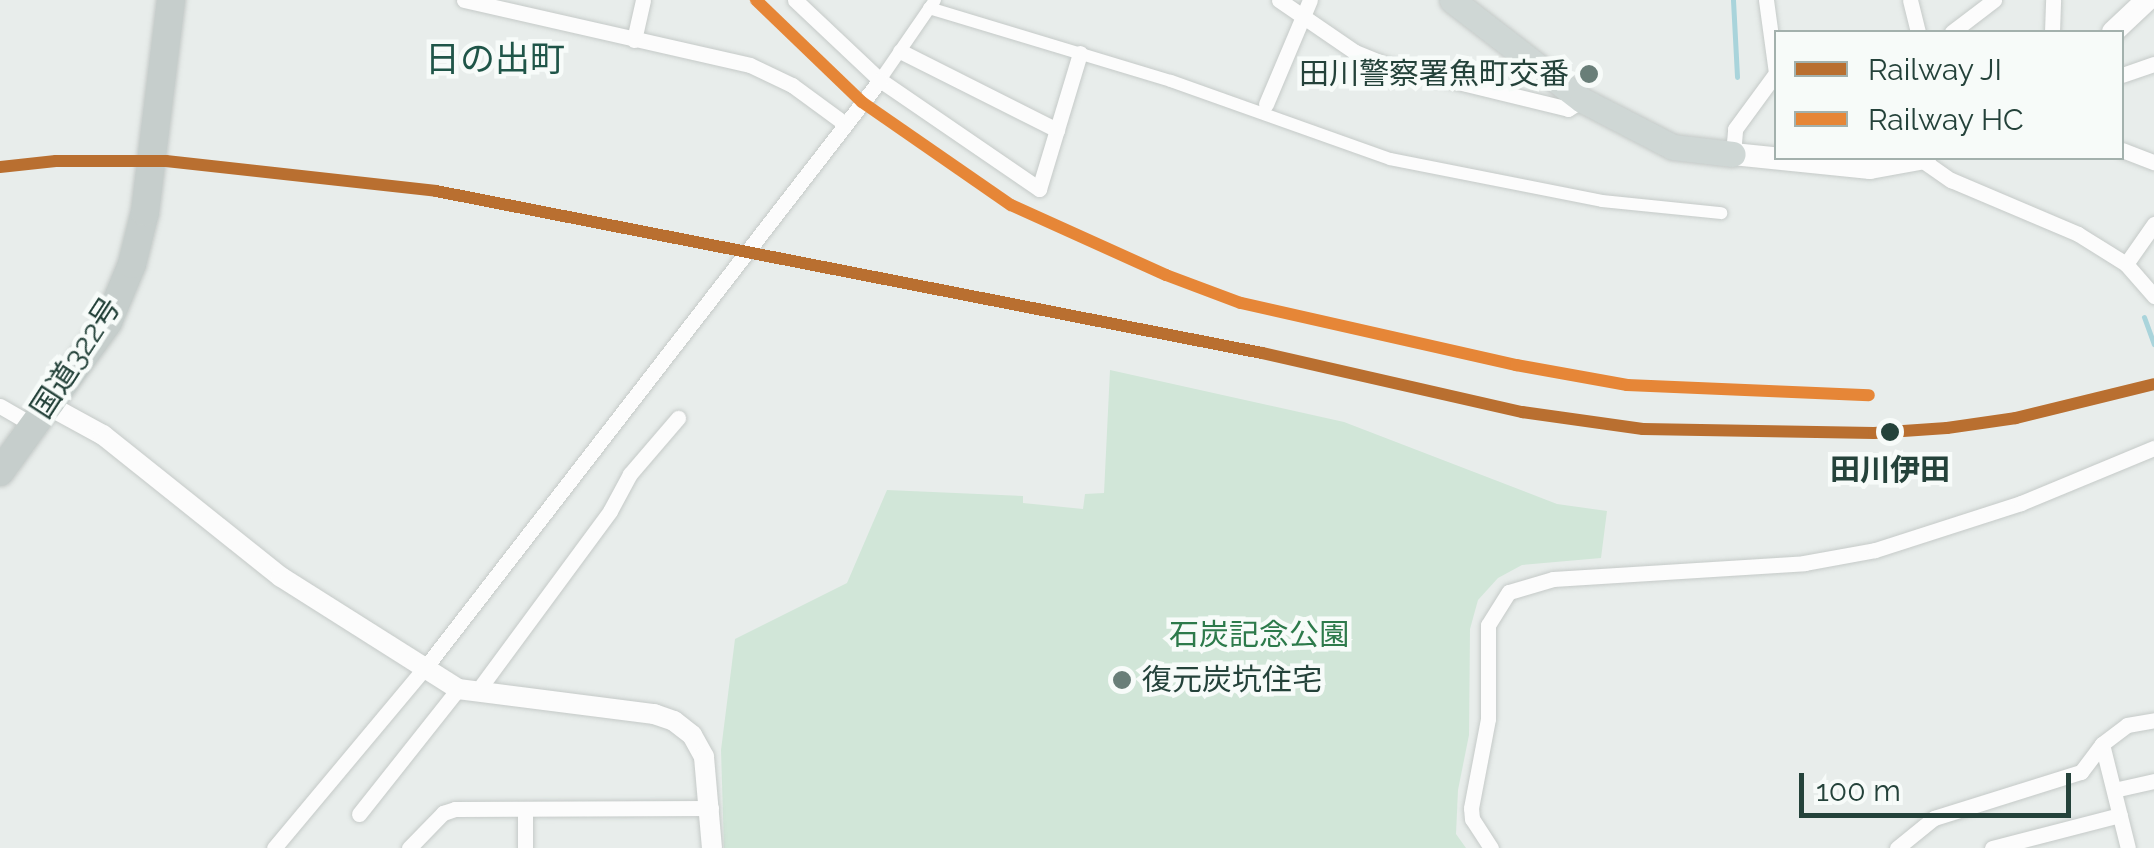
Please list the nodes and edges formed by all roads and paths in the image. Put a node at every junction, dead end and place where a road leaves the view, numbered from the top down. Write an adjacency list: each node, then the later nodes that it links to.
1 (170, 0): 42 (highway, 国道322号)
2 (464, 0): 18 (street)
3 (643, 0): 18 (street)
4 (794, 0): 25 (street)
5 (1278, 0): 13 (street)
6 (1452, 0): 26 (main road)
7 (1766, 0): 21 (street)
8 (1910, 0): 14 (street)
9 (1994, 0): 15 (street)
10 (2054, 0): 16 (street)
11 (2147, 0): 17 (main road)
12 (932, 4): 19 (street); 20 (street)
13 (1306, 7): 26 (street); 27 (street)
14 (1918, 30)
15 (1955, 30)
16 (2052, 30)
17 (2115, 30)
18 (634, 40): 28 (street)
19 (900, 50): 25 (street); 29 (street)
20 (1080, 53): 29 (street); 37 (street)
21 (1774, 58)
22 (2154, 64): 23 (street)
23 (2124, 74)
24 (1774, 76): 31 (street)
25 (880, 80): 28 (street); 29 (street)
26 (1582, 100): 31 (main road)
27 (1266, 104)
28 (845, 124): 46 (street)
29 (1057, 130)
30 (2124, 151): 36 (street)
31 (1733, 154): 32 (main road)
32 (1774, 157)
33 (1915, 160): 35 (main road)
34 (1922, 160): 39 (street)
35 (1830, 161)
36 (2154, 162)
37 (1721, 213)
38 (2154, 224): 39 (street)
39 (2126, 264): 40 (street)
40 (2154, 296)
41 (0, 406): 42 (street)
42 (41, 414): 45 (highway, 国道322号); 46 (street)
43 (678, 418): 47 (street)
44 (2154, 448): 61 (street)
45 (0, 472)
46 (423, 670): 47 (street); 57 (street)
47 (467, 691): 52 (street); 54 (street)
48 (2154, 720): 49 (street)
49 (2102, 744): 51 (street); 56 (street)
50 (2154, 782): 51 (street)
51 (2114, 790): 55 (street)
52 (712, 808): 53 (street); 60 (street)
53 (525, 809): 58 (street); 59 (street)
54 (359, 814)
55 (2120, 815): 64 (street); 65 (street)
56 (1921, 829): 62 (street); 63 (street)
57 (274, 848)
58 (408, 848)
59 (525, 848)
60 (712, 848)
61 (1491, 848)
62 (1897, 848)
63 (1926, 848)
64 (1992, 848)
65 (2128, 848)

